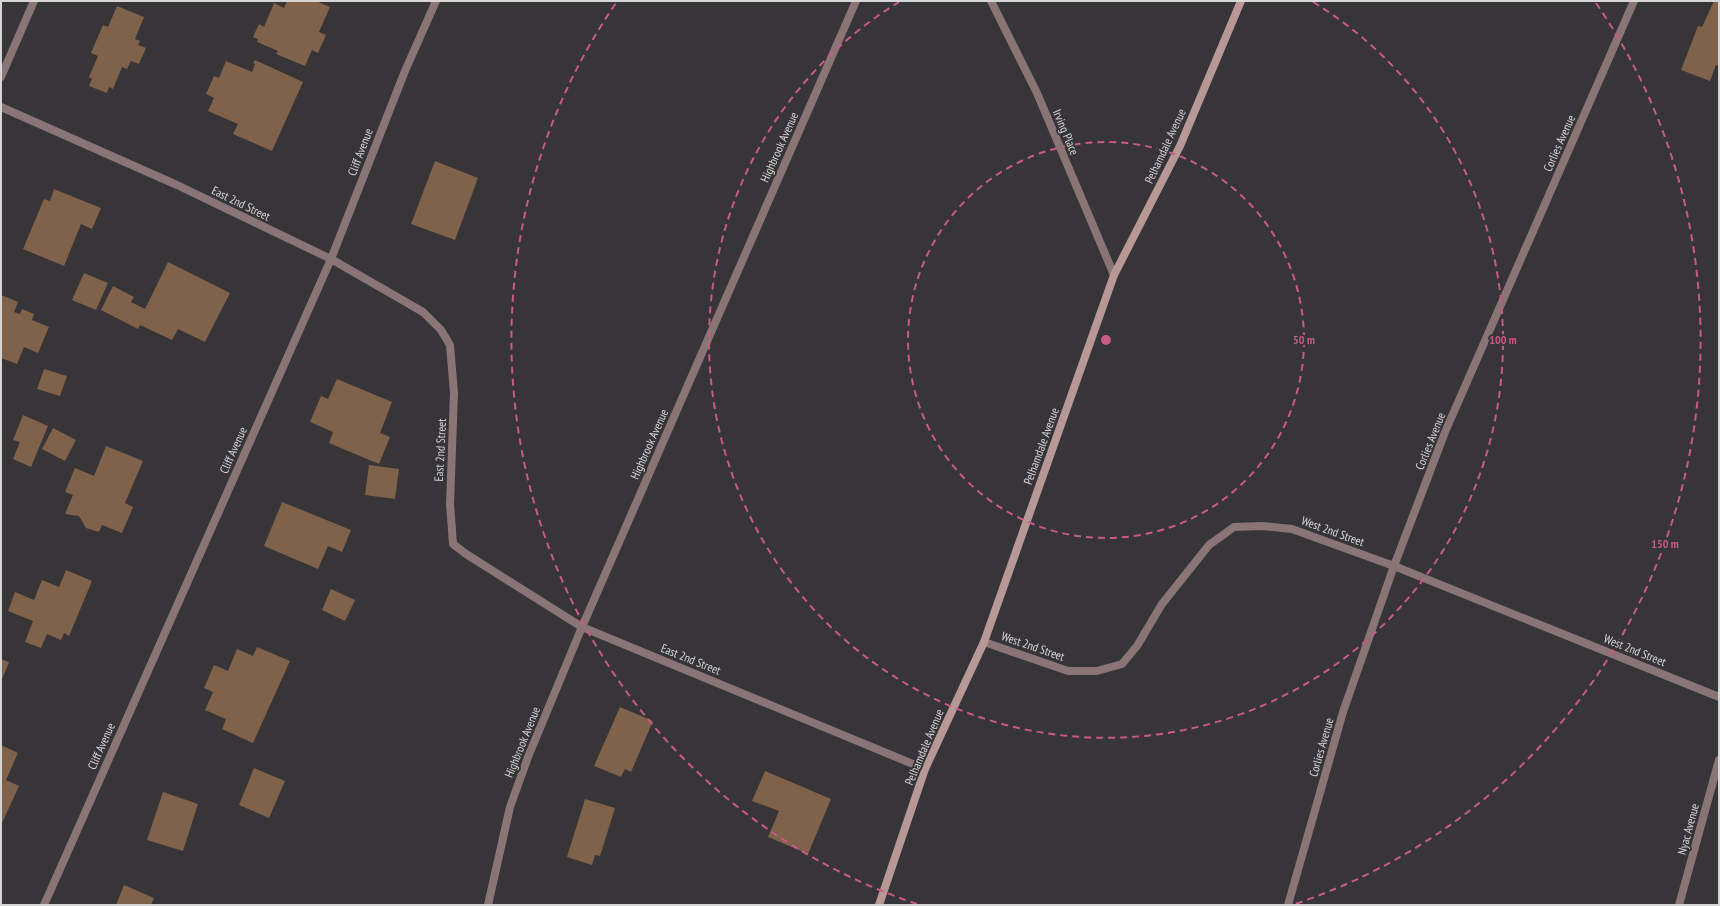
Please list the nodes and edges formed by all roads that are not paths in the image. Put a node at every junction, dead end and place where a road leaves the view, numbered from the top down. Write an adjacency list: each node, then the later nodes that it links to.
1 (34, 1): 7 (street)
2 (436, 1): 9 (street, Cliff Avenue)
3 (856, 1): 12 (street, Highbrook Avenue)
4 (991, 1): 10 (street, Irving Place)
5 (1241, 1): 10 (street, Pelhamdale Avenue)
6 (1634, 1): 11 (street, Corlies Avenue)
7 (1, 77)
8 (1, 107): 9 (street, East 2nd Street)
9 (331, 259): 12 (street, East 2nd Street); 17 (street, Cliff Avenue)
10 (1114, 275): 13 (street, Pelhamdale Avenue)
11 (1394, 566): 13 (street, West 2nd Street); 14 (street, West 2nd Street); 20 (street, Corlies Avenue)
12 (582, 627): 16 (street, East 2nd Street); 18 (street, Highbrook Avenue)
13 (984, 642): 16 (street, Pelhamdale Avenue)
14 (1719, 697)
15 (1719, 760): 21 (street, Nyac Avenue)
16 (925, 768): 19 (street, Pelhamdale Avenue)
17 (44, 905)
18 (488, 905)
19 (879, 905)
20 (1288, 905)
21 (1679, 905)

